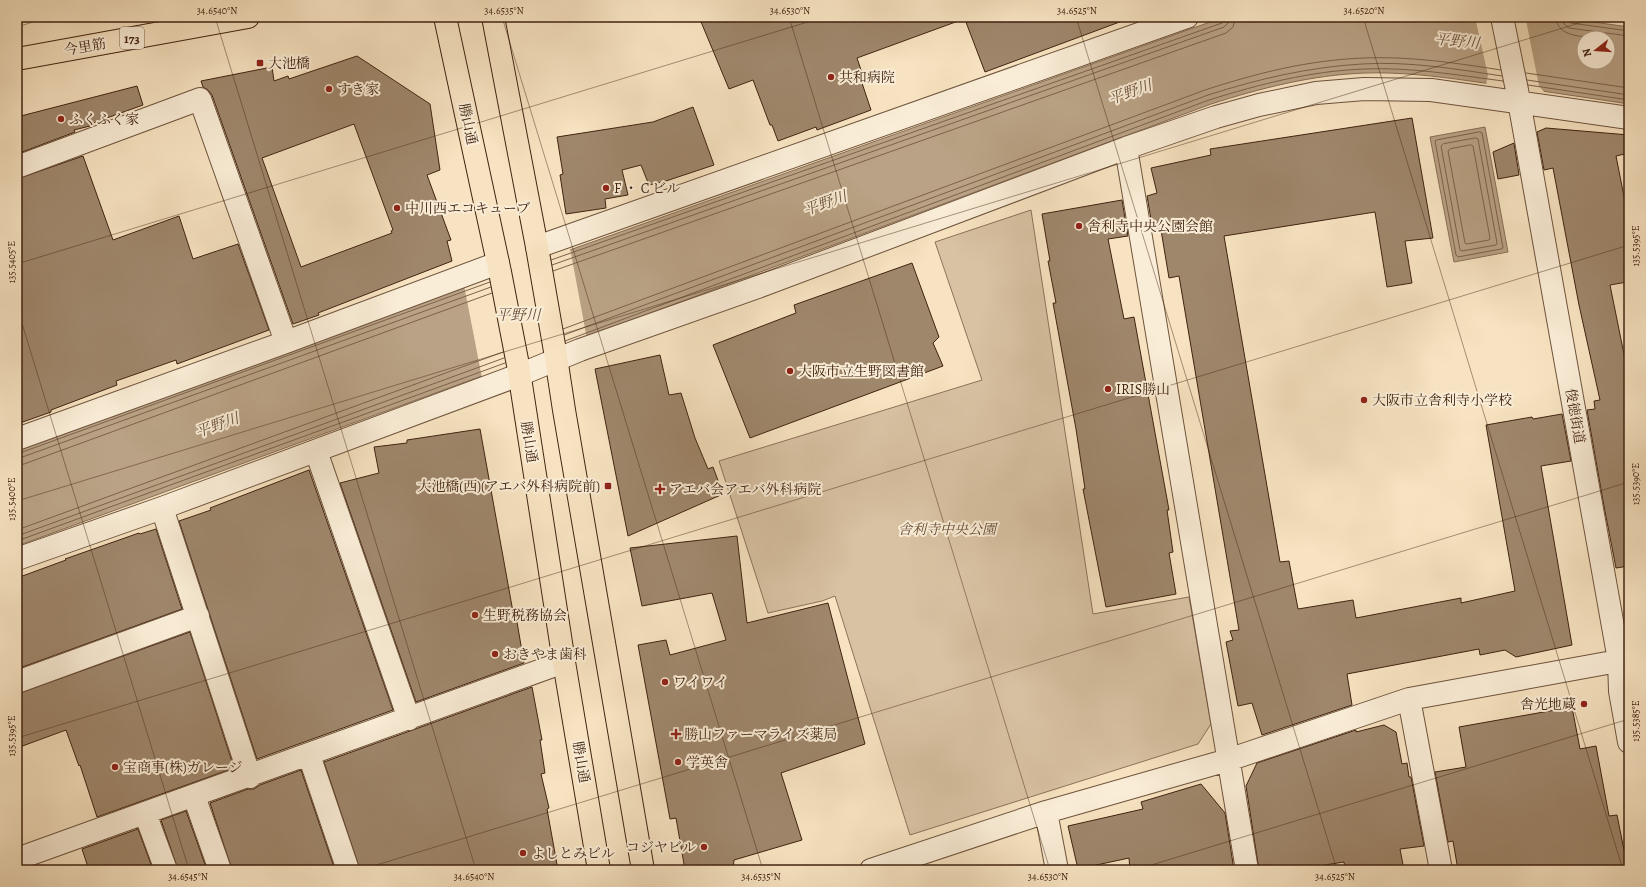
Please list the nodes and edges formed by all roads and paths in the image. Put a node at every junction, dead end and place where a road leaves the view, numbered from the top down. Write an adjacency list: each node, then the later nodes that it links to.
1 (248, 17): 6 (main road, 今里筋 / 173)
2 (446, 17): 12 (main road, 勝山通)
3 (493, 17): 11 (main road)
4 (1186, 17): 11 (street)
5 (1502, 17): 7 (street, 俊徳街道)
6 (17, 59)
7 (1518, 96): 8 (street); 9 (street); 21 (street, 俊徳街道)
8 (1629, 118)
9 (1126, 148): 14 (street); 28 (street)
10 (17, 167): 13 (street)
11 (538, 253): 14 (main road)
12 (499, 267): 13 (street); 15 (main road, 勝山通)
13 (286, 342): 16 (street)
14 (556, 356): 15 (street); 38 (main road)
15 (518, 370): 17 (street); 22 (main road, 勝山通)
16 (17, 439)
17 (316, 451): 18 (street); 25 (street)
18 (162, 508): 19 (street); 20 (street)
19 (17, 559)
20 (198, 616): 23 (street); 29 (street)
21 (1624, 660): 24 (street); 26 (street, 俊徳街道)
22 (564, 662): 25 (street); 37 (main road, 勝山通)
23 (17, 682)
24 (1409, 698): 28 (street); 42 (street)
25 (408, 719): 27 (street)
26 (1629, 742)
27 (309, 755): 29 (street); 36 (street)
28 (1228, 760): 31 (street); 41 (street)
29 (250, 776): 30 (street)
30 (194, 796): 32 (street); 35 (street)
31 (1046, 812): 39 (street); 40 (street)
32 (145, 813): 33 (street); 34 (street)
33 (17, 859)
34 (166, 870)
35 (220, 870)
36 (348, 870)
37 (599, 870)
38 (643, 870)
39 (871, 870)
40 (1057, 870)
41 (1247, 870)
42 (1441, 870)

